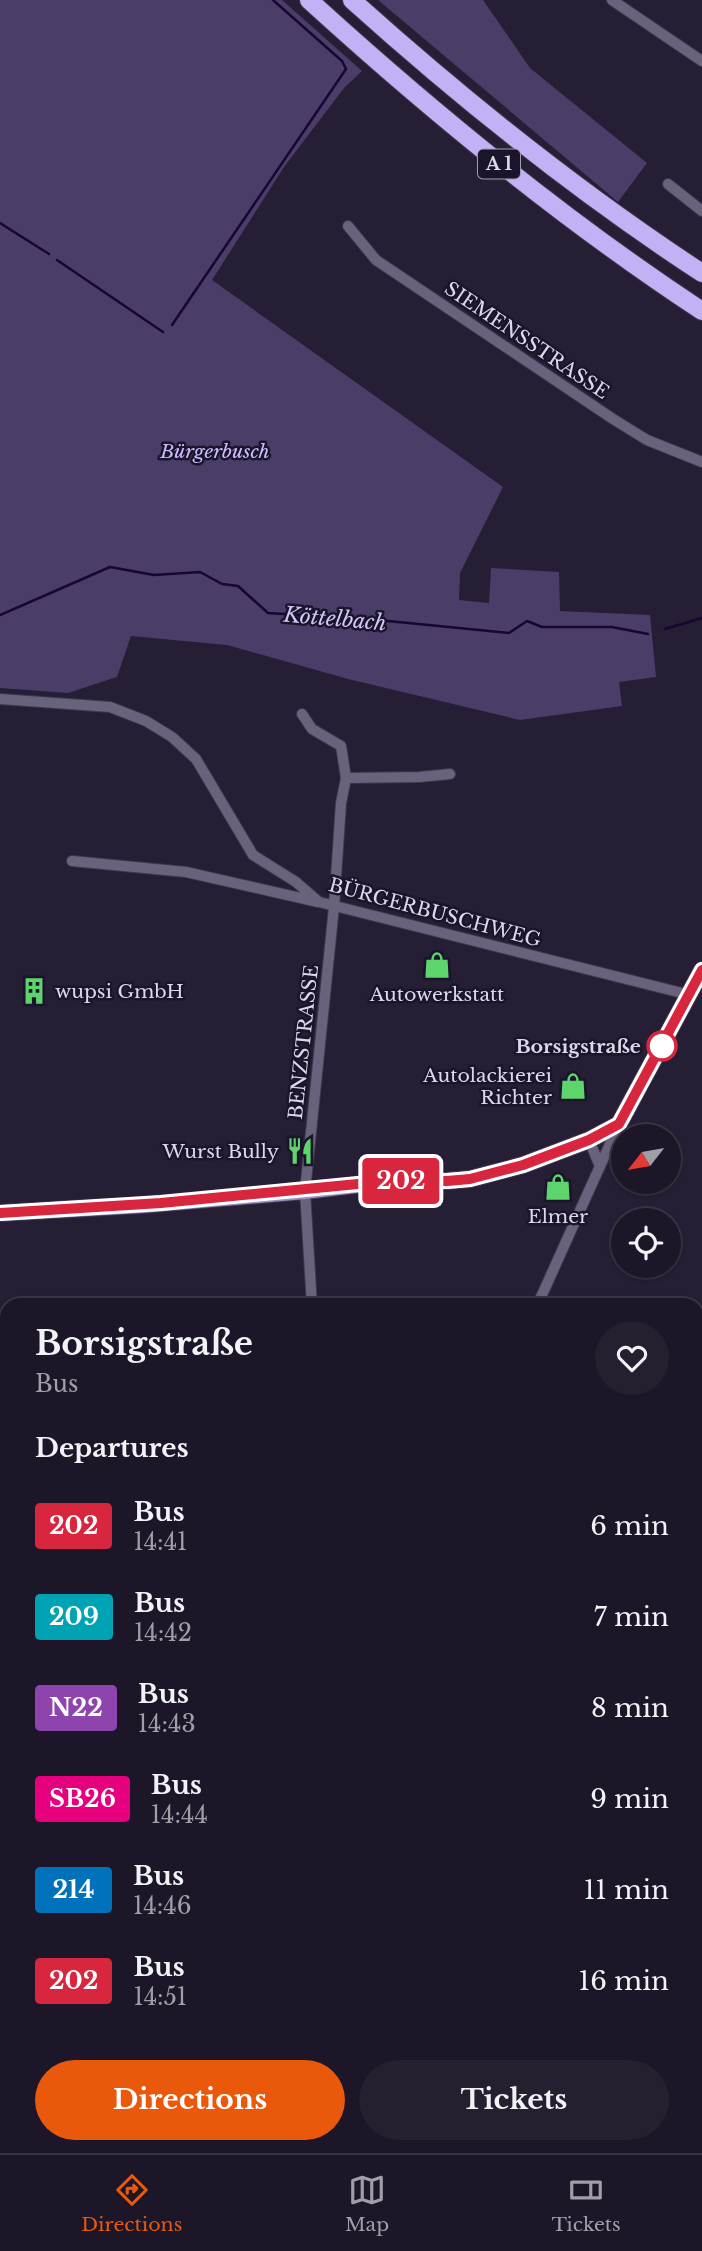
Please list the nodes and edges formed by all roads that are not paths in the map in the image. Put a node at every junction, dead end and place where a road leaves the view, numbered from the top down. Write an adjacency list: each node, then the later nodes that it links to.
1 (309, 0): 9 (highway, A 1)
2 (352, 0): 8 (highway, A 1)
3 (612, 0): 4 (street)
4 (702, 61)
5 (668, 184): 6 (street)
6 (702, 211)
7 (348, 226): 10 (street, SIEMENSSTRASSE)
8 (702, 272)
9 (702, 311)
10 (702, 462)
11 (0, 699): 16 (street, BÜRGERBUSCHWEG)
12 (302, 714): 14 (street)
13 (450, 774): 14 (street)
14 (346, 778): 17 (street, BENZSTRASSE)
15 (72, 861): 16 (street)
16 (319, 902): 17 (street, BÜRGERBUSCHWEG)
17 (334, 907): 19 (street, BÜRGERBUSCHWEG); 25 (street, BENZSTRASSE)
18 (702, 970): 19 (main road)
19 (690, 995): 20 (main road)
20 (619, 1124)
21 (611, 1128): 22 (main road)
22 (589, 1140): 24 (street); 25 (main road)
23 (611, 1140): 24 (street)
24 (599, 1164): 28 (street)
25 (305, 1191): 26 (main road); 27 (street, BENZSTRASSE)
26 (0, 1213)
27 (312, 1298)
28 (541, 1298)

